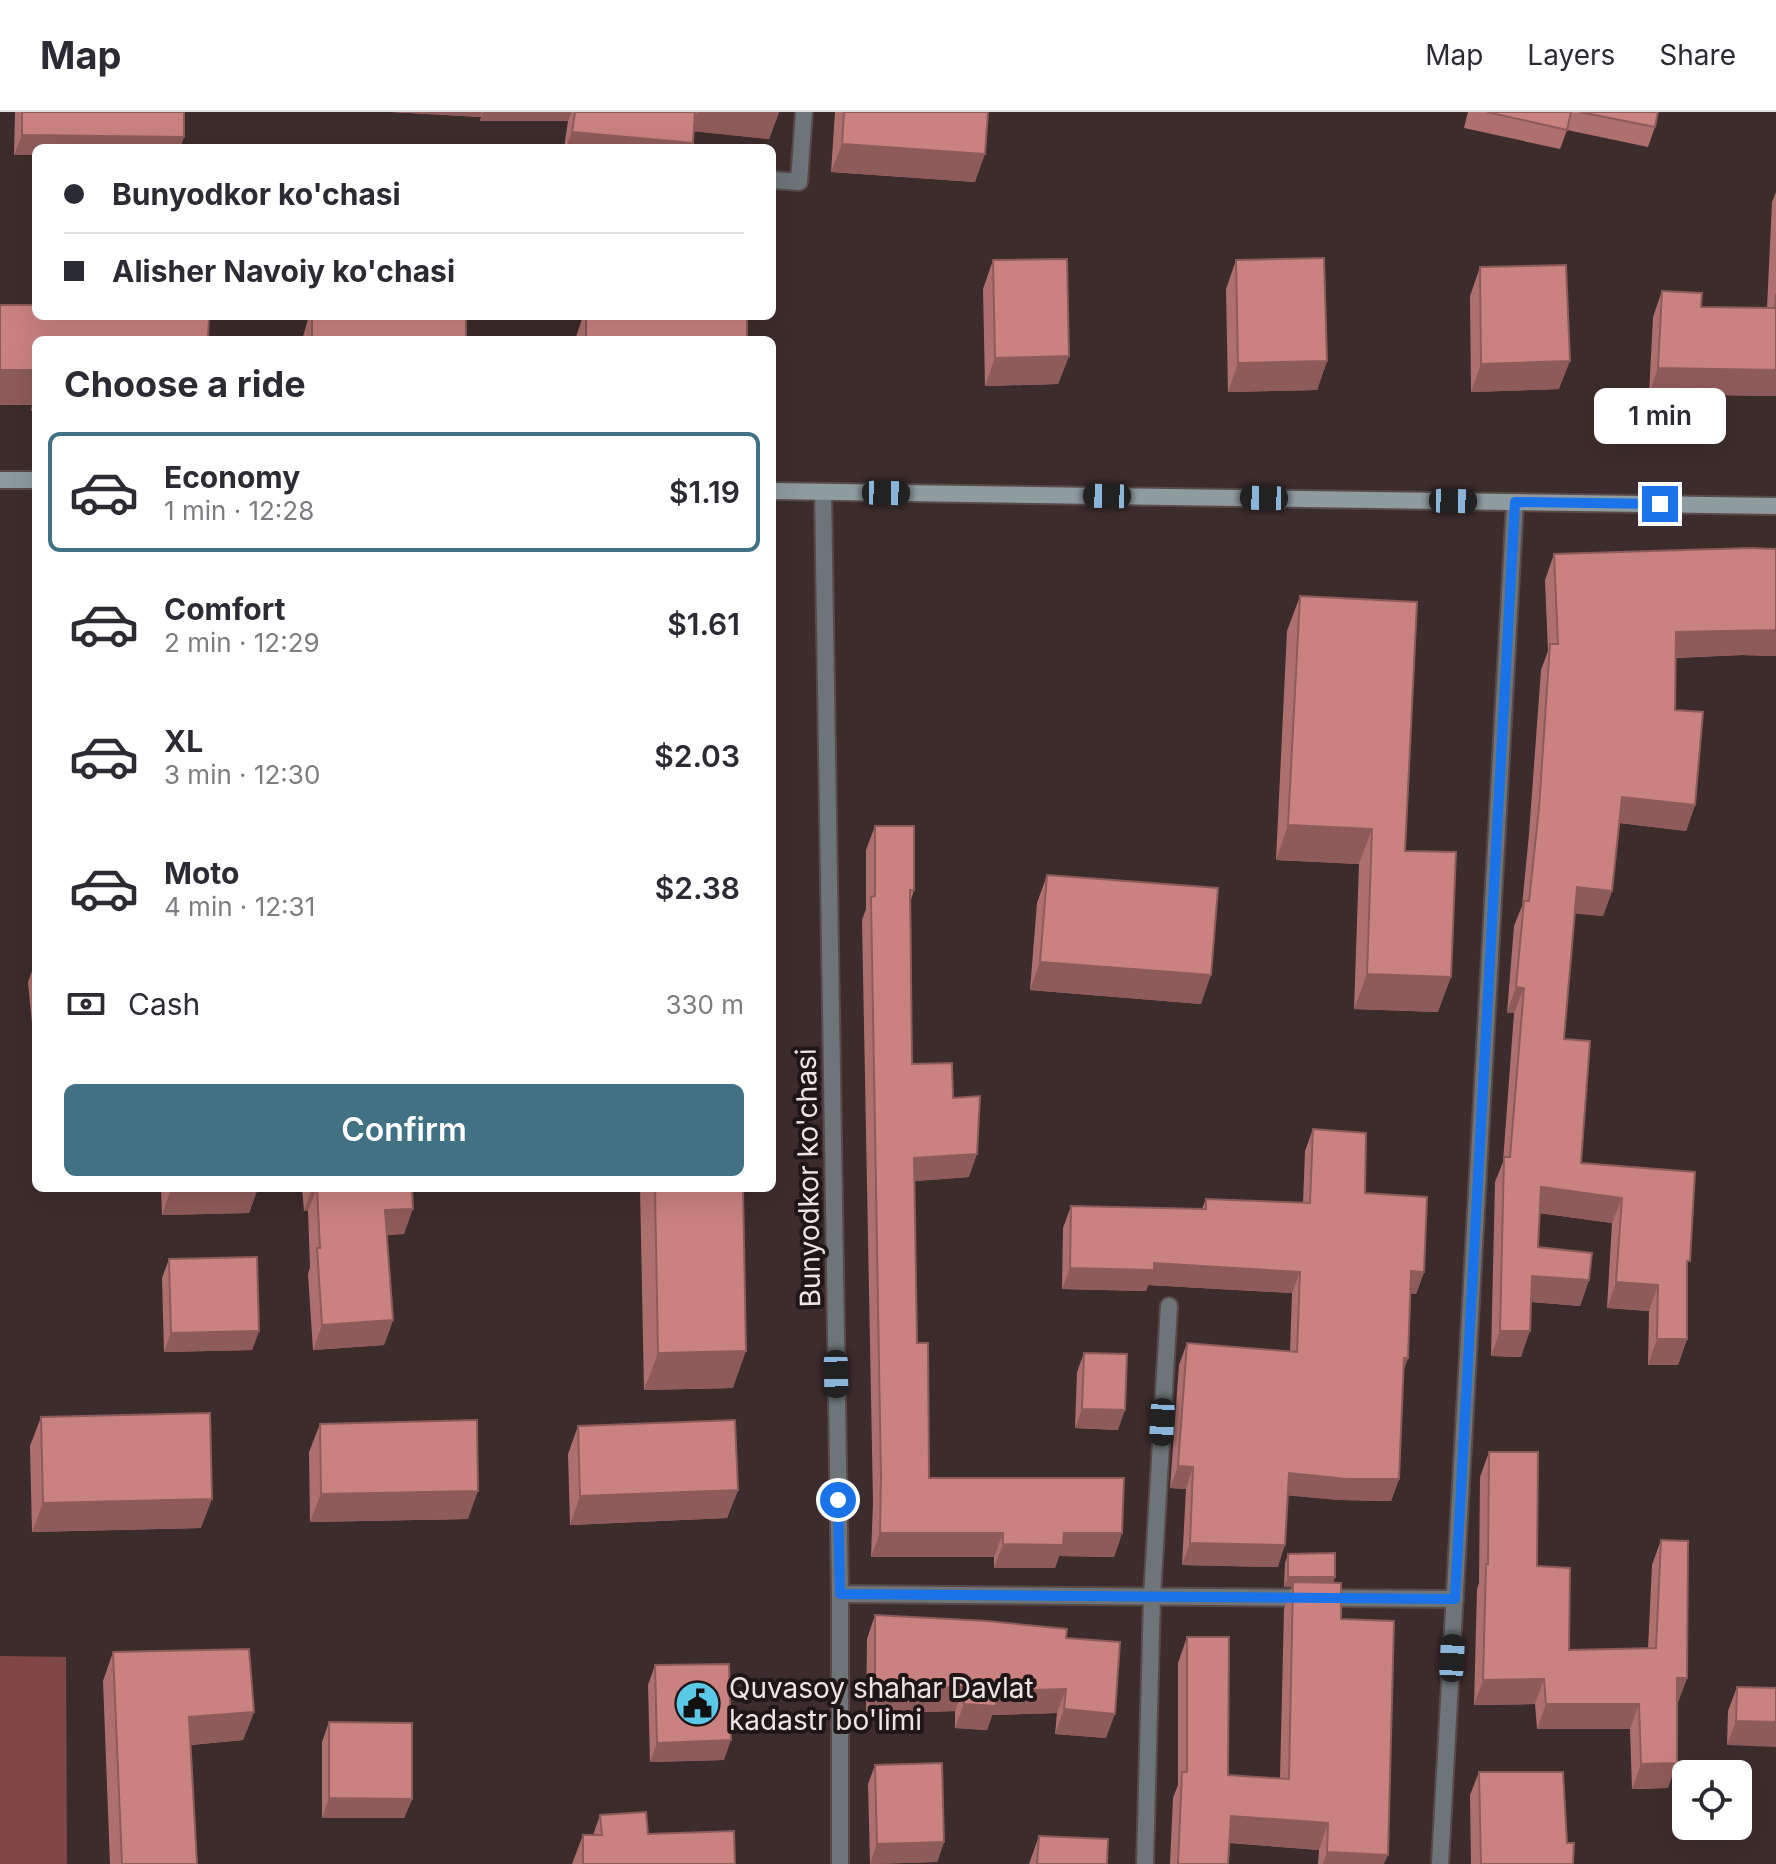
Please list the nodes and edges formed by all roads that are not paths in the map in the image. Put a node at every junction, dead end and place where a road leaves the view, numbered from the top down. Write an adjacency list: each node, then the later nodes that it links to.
1 (804, 112): 2 (street)
2 (776, 180)
3 (0, 480): 4 (street)
4 (32, 480)
5 (776, 491): 6 (street)
6 (823, 492): 7 (street); 10 (street, Bunyodkor ko'chasi)
7 (1515, 502): 8 (street); 12 (street)
8 (1776, 506)
9 (1169, 1306): 11 (street)
10 (840, 1594): 11 (street); 13 (street, Bunyodkor ko'chasi)
11 (1152, 1597): 12 (street); 14 (street)
12 (1455, 1599): 15 (street)
13 (840, 1864)
14 (1145, 1864)
15 (1440, 1864)

